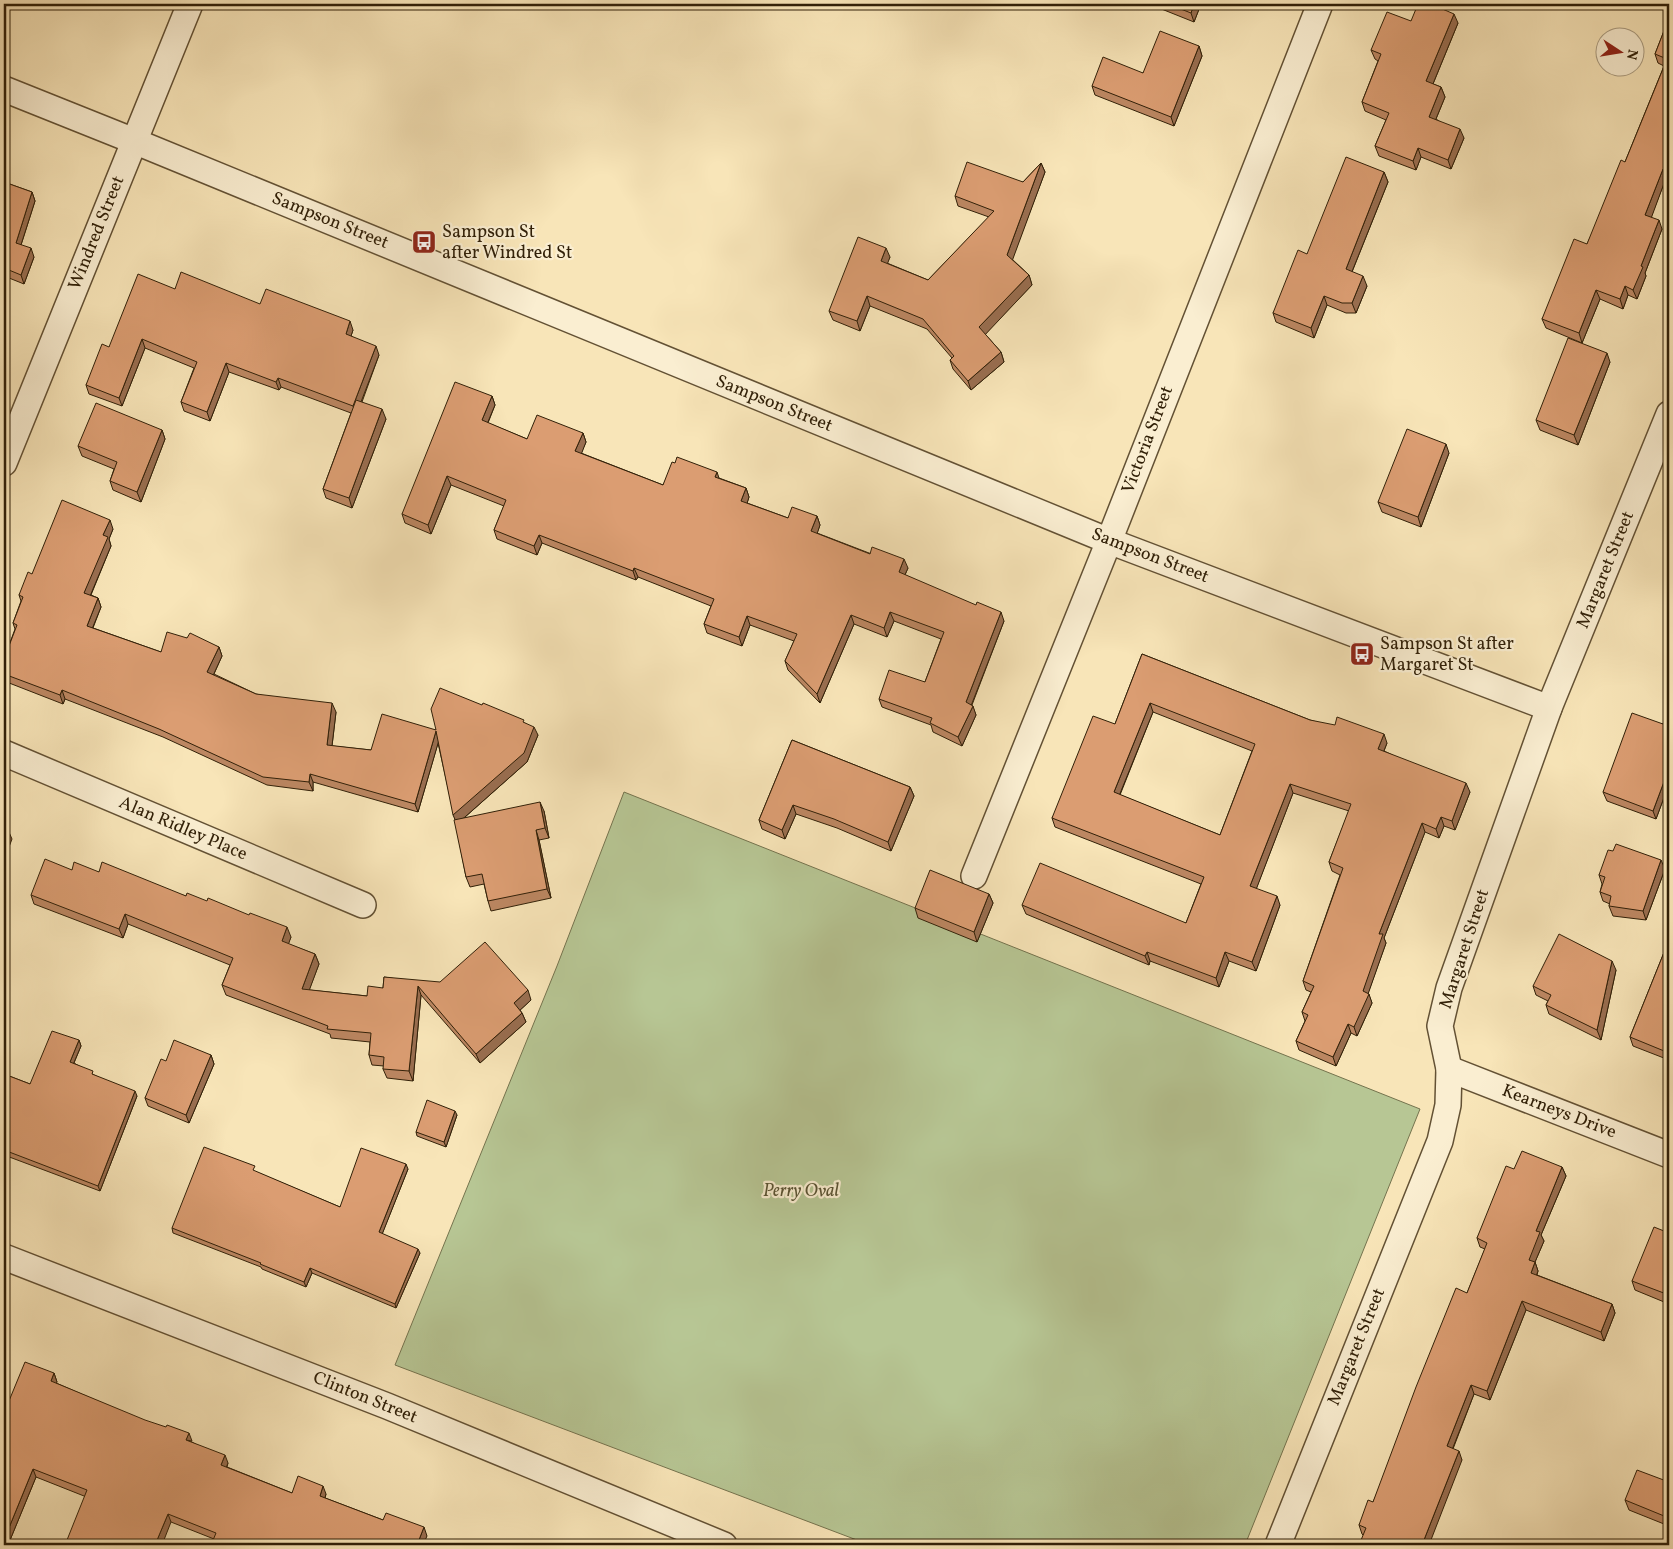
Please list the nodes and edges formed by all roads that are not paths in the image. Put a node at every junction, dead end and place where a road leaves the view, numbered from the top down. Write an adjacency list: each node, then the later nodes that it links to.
1 (190, 4): 4 (street, Windred Street)
2 (1320, 4): 7 (street, Victoria Street)
3 (4, 89): 4 (street, Sampson Street)
4 (134, 141): 6 (street, Windred Street); 7 (street, Sampson Street)
5 (1669, 414): 8 (street, Margaret Street)
6 (4, 463)
7 (1109, 541): 8 (street, Sampson Street); 10 (street, Victoria Street)
8 (1549, 708): 12 (street, Margaret Street)
9 (4, 753): 11 (street, Alan Ridley Place)
10 (974, 876)
11 (363, 905)
12 (1449, 1068): 13 (street, Kearneys Drive); 16 (street, Margaret Street)
13 (1669, 1155)
14 (4, 1257): 15 (street, Clinton Street)
15 (724, 1545)
16 (1278, 1545)

